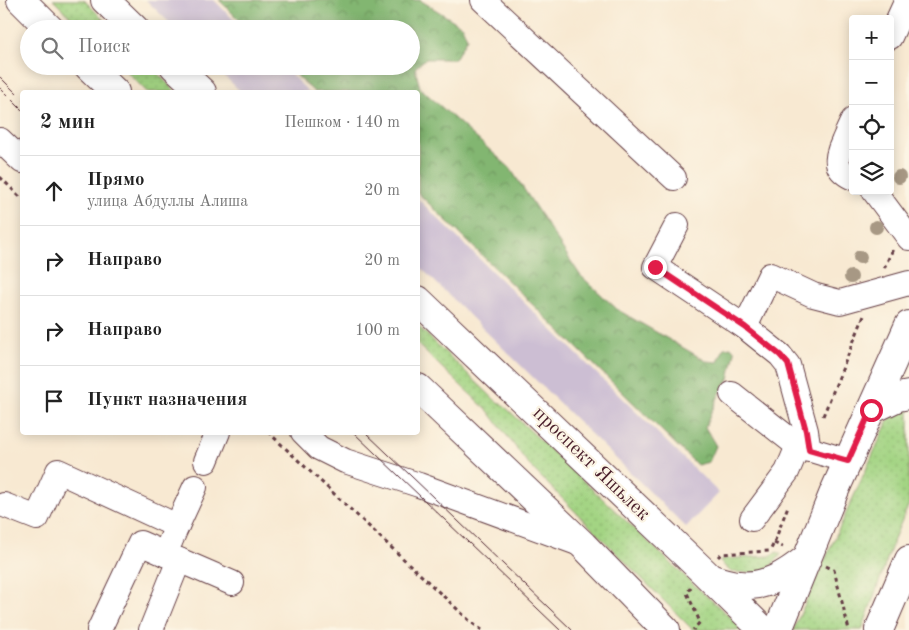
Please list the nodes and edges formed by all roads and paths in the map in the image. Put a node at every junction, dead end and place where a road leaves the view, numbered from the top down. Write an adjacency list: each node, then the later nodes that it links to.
1 (21, 0): 5 (main road)
2 (105, 0): 6 (main road)
3 (483, 0): 17 (street)
4 (907, 0): 7 (street)
5 (41, 20)
6 (126, 20)
7 (894, 28)
8 (97, 75): 10 (main road)
9 (184, 75): 11 (main road)
10 (113, 90)
11 (200, 90)
12 (849, 129): 15 (street)
13 (0, 140): 14 (street)
14 (20, 159)
15 (849, 176)
16 (0, 177): 19 (path)
17 (674, 178)
18 (877, 195): 21 (street)
19 (20, 197)
20 (678, 225): 26 (street)
21 (906, 235): 23 (path)
22 (909, 283): 23 (street)
23 (874, 293): 26 (street); 34 (path)
24 (420, 304): 47 (main road, проспект Яшьлек)
25 (909, 325): 30 (main road)
26 (745, 327): 34 (street)
27 (420, 390): 43 (main road)
28 (732, 394): 34 (street)
29 (909, 395): 30 (main road)
30 (871, 410): 36 (main road)
31 (217, 435): 35 (street)
32 (271, 435): 51 (path)
33 (306, 435): 43 (street)
34 (804, 448): 36 (street); 40 (street)
35 (206, 461)
36 (848, 461): 44 (main road)
37 (195, 487): 41 (street)
38 (4, 505): 41 (street)
39 (788, 506): 42 (path)
40 (752, 519)
41 (177, 526): 45 (street)
42 (774, 543): 44 (path); 47 (path)
43 (583, 545): 52 (main road)
44 (805, 556): 47 (main road); 55 (main road); 56 (path)
45 (172, 557): 48 (street); 49 (street); 50 (street)
46 (909, 560): 57 (main road)
47 (707, 574): 53 (path); 54 (main road, проспект Яшьлек)
48 (232, 583)
49 (99, 630)
50 (151, 630)
51 (482, 630)
52 (666, 630)
53 (693, 630)
54 (763, 630)
55 (778, 630)
56 (849, 630)
57 (880, 630)

